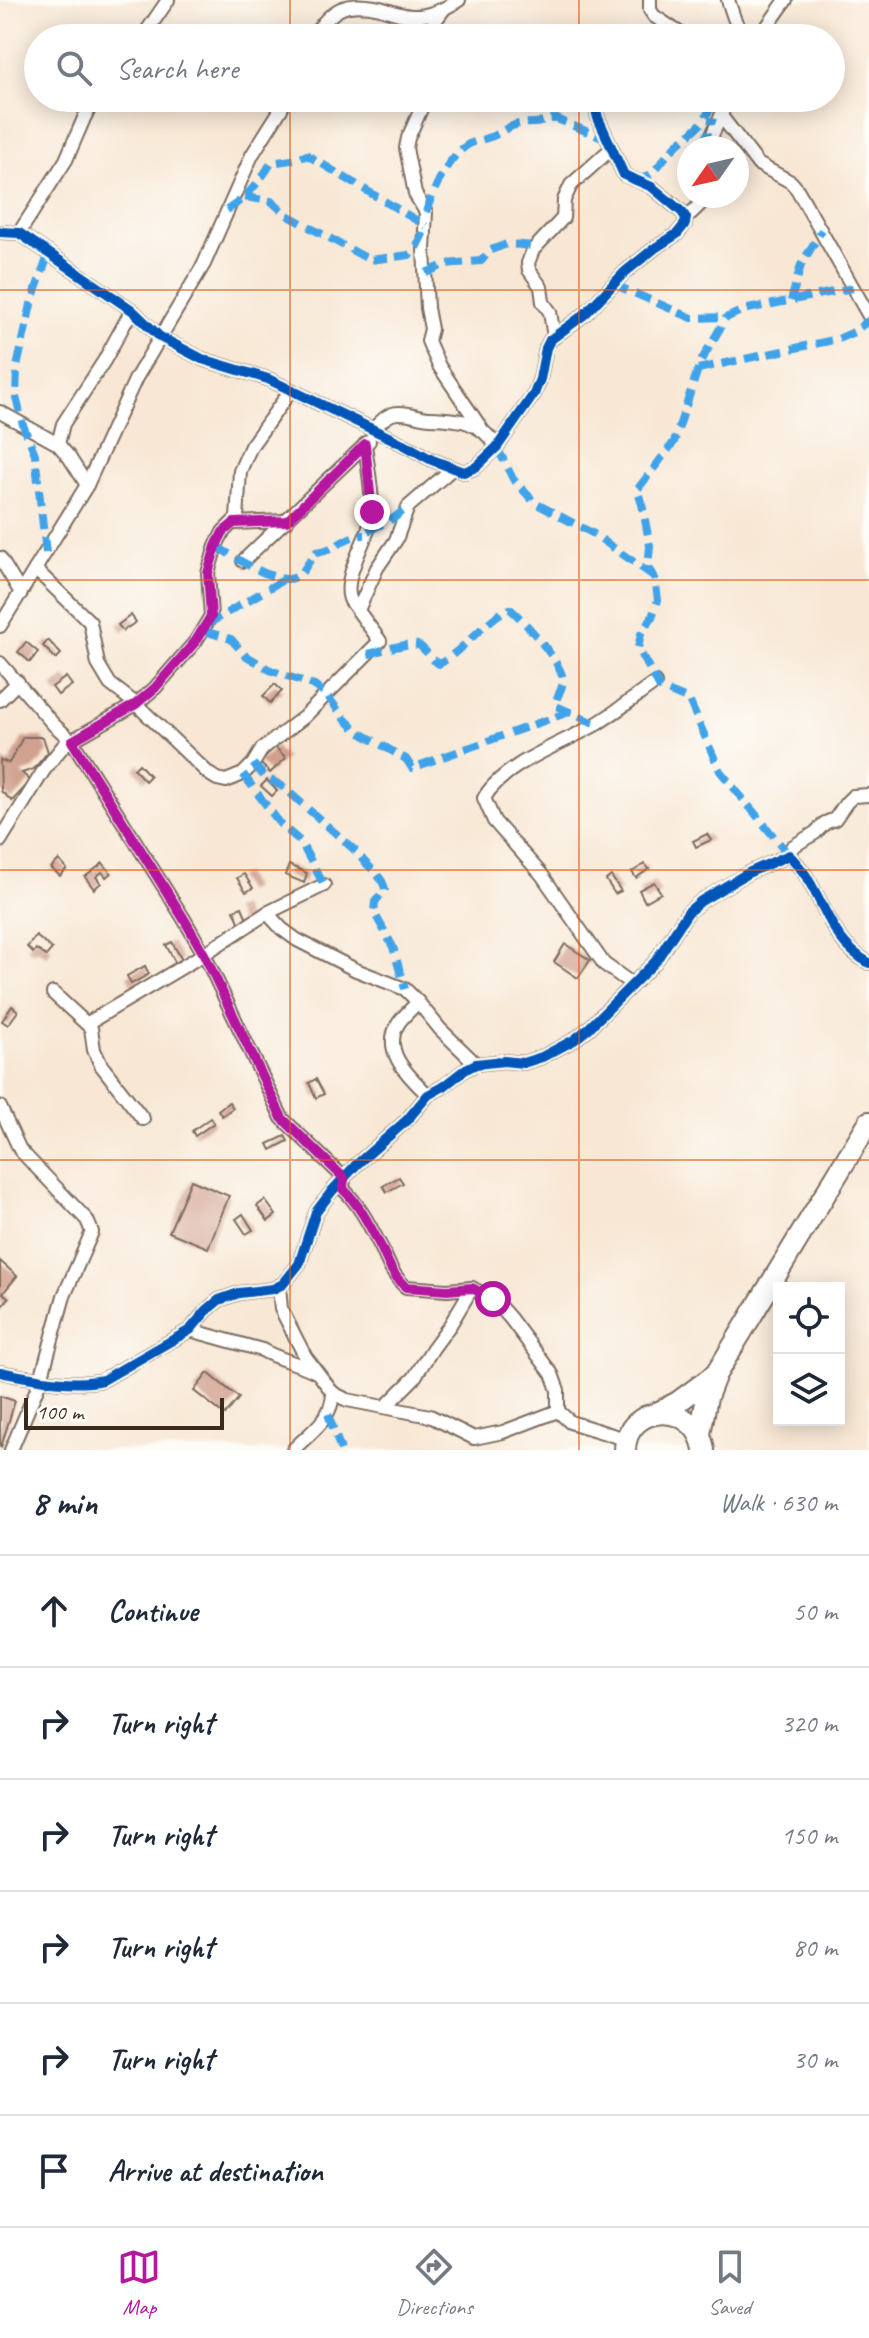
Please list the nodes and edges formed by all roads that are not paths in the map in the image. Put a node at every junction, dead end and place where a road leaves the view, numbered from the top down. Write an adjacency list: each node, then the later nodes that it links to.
1 (168, 0): 8 (street)
2 (459, 0): 7 (street)
3 (650, 0): 11 (street)
4 (728, 0): 12 (street)
5 (786, 0): 13 (street)
6 (359, 1): 7 (street); 9 (street)
7 (444, 9): 10 (street)
8 (152, 24)
9 (323, 24)
10 (433, 24)
11 (666, 24)
12 (737, 24)
13 (769, 24)
14 (87, 112): 25 (street)
15 (278, 112): 28 (street)
16 (420, 112): 32 (street)
17 (596, 112): 21 (street)
18 (722, 112): 19 (street)
19 (721, 116): 20 (street); 27 (street)
20 (712, 136)
21 (611, 149): 23 (street); 29 (street)
22 (696, 208): 23 (street)
23 (686, 218): 29 (street)
24 (0, 232): 25 (street)
25 (19, 233): 26 (street)
26 (132, 310): 28 (street); 34 (street)
27 (869, 316)
28 (160, 337): 30 (street); 38 (street)
29 (554, 337): 36 (street)
30 (291, 390): 33 (street); 40 (street)
31 (0, 412): 34 (street)
32 (481, 428): 33 (street); 36 (street)
33 (374, 432): 35 (street); 37 (street)
34 (58, 444): 38 (street)
35 (365, 444): 39 (street); 45 (street)
36 (497, 447): 37 (street)
37 (452, 469): 45 (street)
38 (87, 485): 43 (street)
39 (287, 521): 40 (street); 42 (street)
40 (234, 523): 51 (street)
41 (0, 558): 44 (street)
42 (243, 561)
43 (35, 569): 44 (street); 51 (street)
44 (21, 593): 46 (street)
45 (358, 610): 51 (street)
46 (0, 626)
47 (0, 663): 48 (street)
48 (18, 682): 50 (street); 52 (street)
49 (655, 683): 60 (street)
50 (0, 700)
51 (136, 704): 52 (street)
52 (72, 741): 54 (street); 58 (street)
53 (869, 795): 55 (street)
54 (0, 841)
55 (789, 855): 59 (street); 60 (street)
56 (324, 885): 57 (street)
57 (267, 913): 58 (street); 62 (street)
58 (204, 954): 63 (street); 69 (street)
59 (869, 963)
60 (632, 984): 64 (street)
61 (53, 993): 63 (street)
62 (418, 1002): 64 (street); 65 (street)
63 (88, 1023): 67 (street)
64 (476, 1064): 65 (street)
65 (428, 1095): 69 (street)
66 (0, 1107): 76 (street)
67 (143, 1119)
68 (869, 1122): 74 (highway)
69 (344, 1178): 70 (street); 71 (street)
70 (279, 1286): 72 (street); 75 (street)
71 (472, 1288): 78 (street); 79 (street)
72 (190, 1330): 75 (street); 76 (street)
73 (0, 1372): 76 (street)
74 (716, 1374): 80 (highway); 81 (highway)
75 (322, 1376): 77 (street)
76 (41, 1379): 83 (street)
77 (333, 1393): 78 (street); 84 (street)
78 (385, 1407): 79 (street)
79 (558, 1411): 82 (street)
80 (657, 1413): 81 (highway); 82 (highway)
81 (702, 1442)
82 (625, 1445)
83 (11, 1450)
84 (293, 1450)

